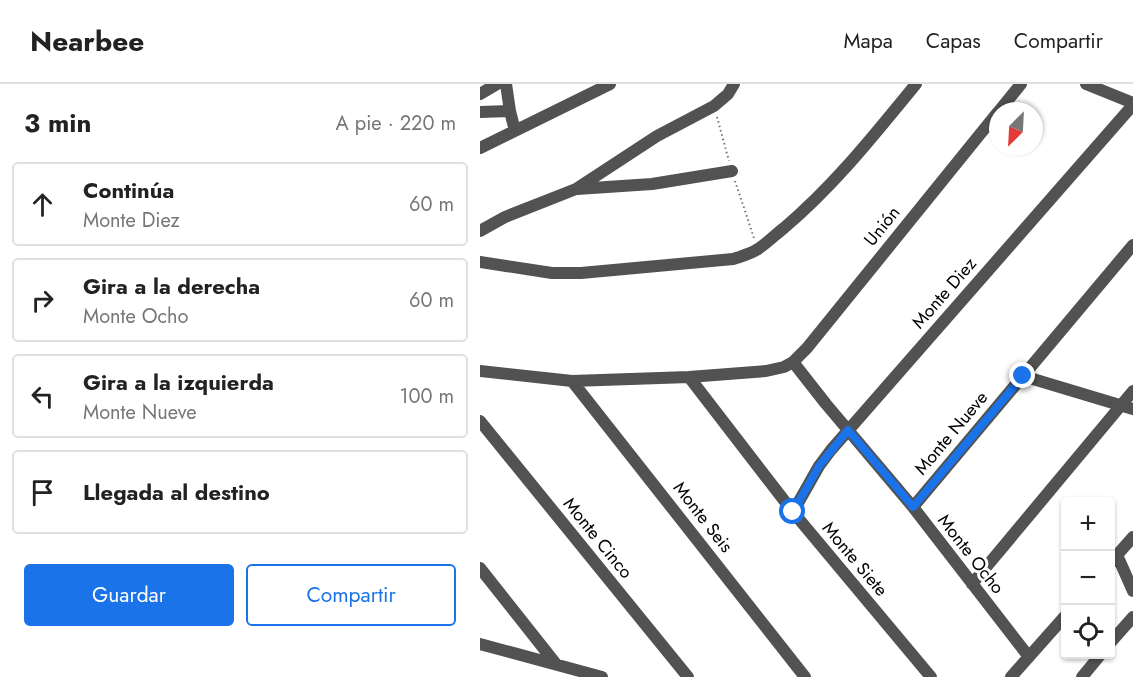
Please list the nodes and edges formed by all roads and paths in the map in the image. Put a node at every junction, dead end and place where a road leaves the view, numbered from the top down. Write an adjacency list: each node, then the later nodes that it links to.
1 (497, 84): 8 (street)
2 (506, 84): 11 (street)
3 (610, 84): 14 (street)
4 (734, 84): 17 (street)
5 (916, 84): 20 (street)
6 (1021, 84): 9 (street, Unión)
7 (1086, 84): 10 (street)
8 (480, 94)
9 (1006, 102)
10 (1133, 104): 29 (street, Monte Diez)
11 (510, 111): 12 (street); 14 (street)
12 (480, 112)
13 (989, 122): 21 (street, Unión)
14 (515, 131): 15 (street)
15 (480, 148)
16 (732, 171): 17 (street)
17 (576, 189): 18 (street)
18 (480, 231)
19 (1133, 245): 23 (street, Monte Nueve)
20 (480, 262)
21 (793, 362): 24 (street); 29 (street, Monte Ocho)
22 (480, 371): 25 (street)
23 (1023, 376): 27 (street); 30 (street, Monte Nueve)
24 (689, 377): 25 (street); 31 (street, Monte Siete)
25 (572, 381): 48 (street, Monte Seis)
26 (1133, 391): 27 (street)
27 (1127, 406): 36 (street)
28 (480, 421): 47 (street, Monte Cinco)
29 (848, 430): 30 (street, Monte Ocho); 31 (street, Monte Diez)
30 (913, 507): 36 (street, Monte Ocho)
31 (793, 512): 49 (street, Monte Siete)
32 (1133, 537): 33 (street)
33 (1115, 558)
34 (1115, 561): 37 (street)
35 (480, 568): 44 (street)
36 (972, 584): 42 (street, Monte Ocho)
37 (1133, 591)
38 (1133, 617): 40 (street)
39 (1061, 620): 42 (street)
40 (1115, 637)
41 (480, 644): 44 (street)
42 (1029, 657): 50 (street)
43 (1098, 659): 45 (street)
44 (556, 664): 46 (street)
45 (1087, 675)
46 (602, 677)
47 (688, 677)
48 (805, 677)
49 (931, 677)
50 (1011, 677)

